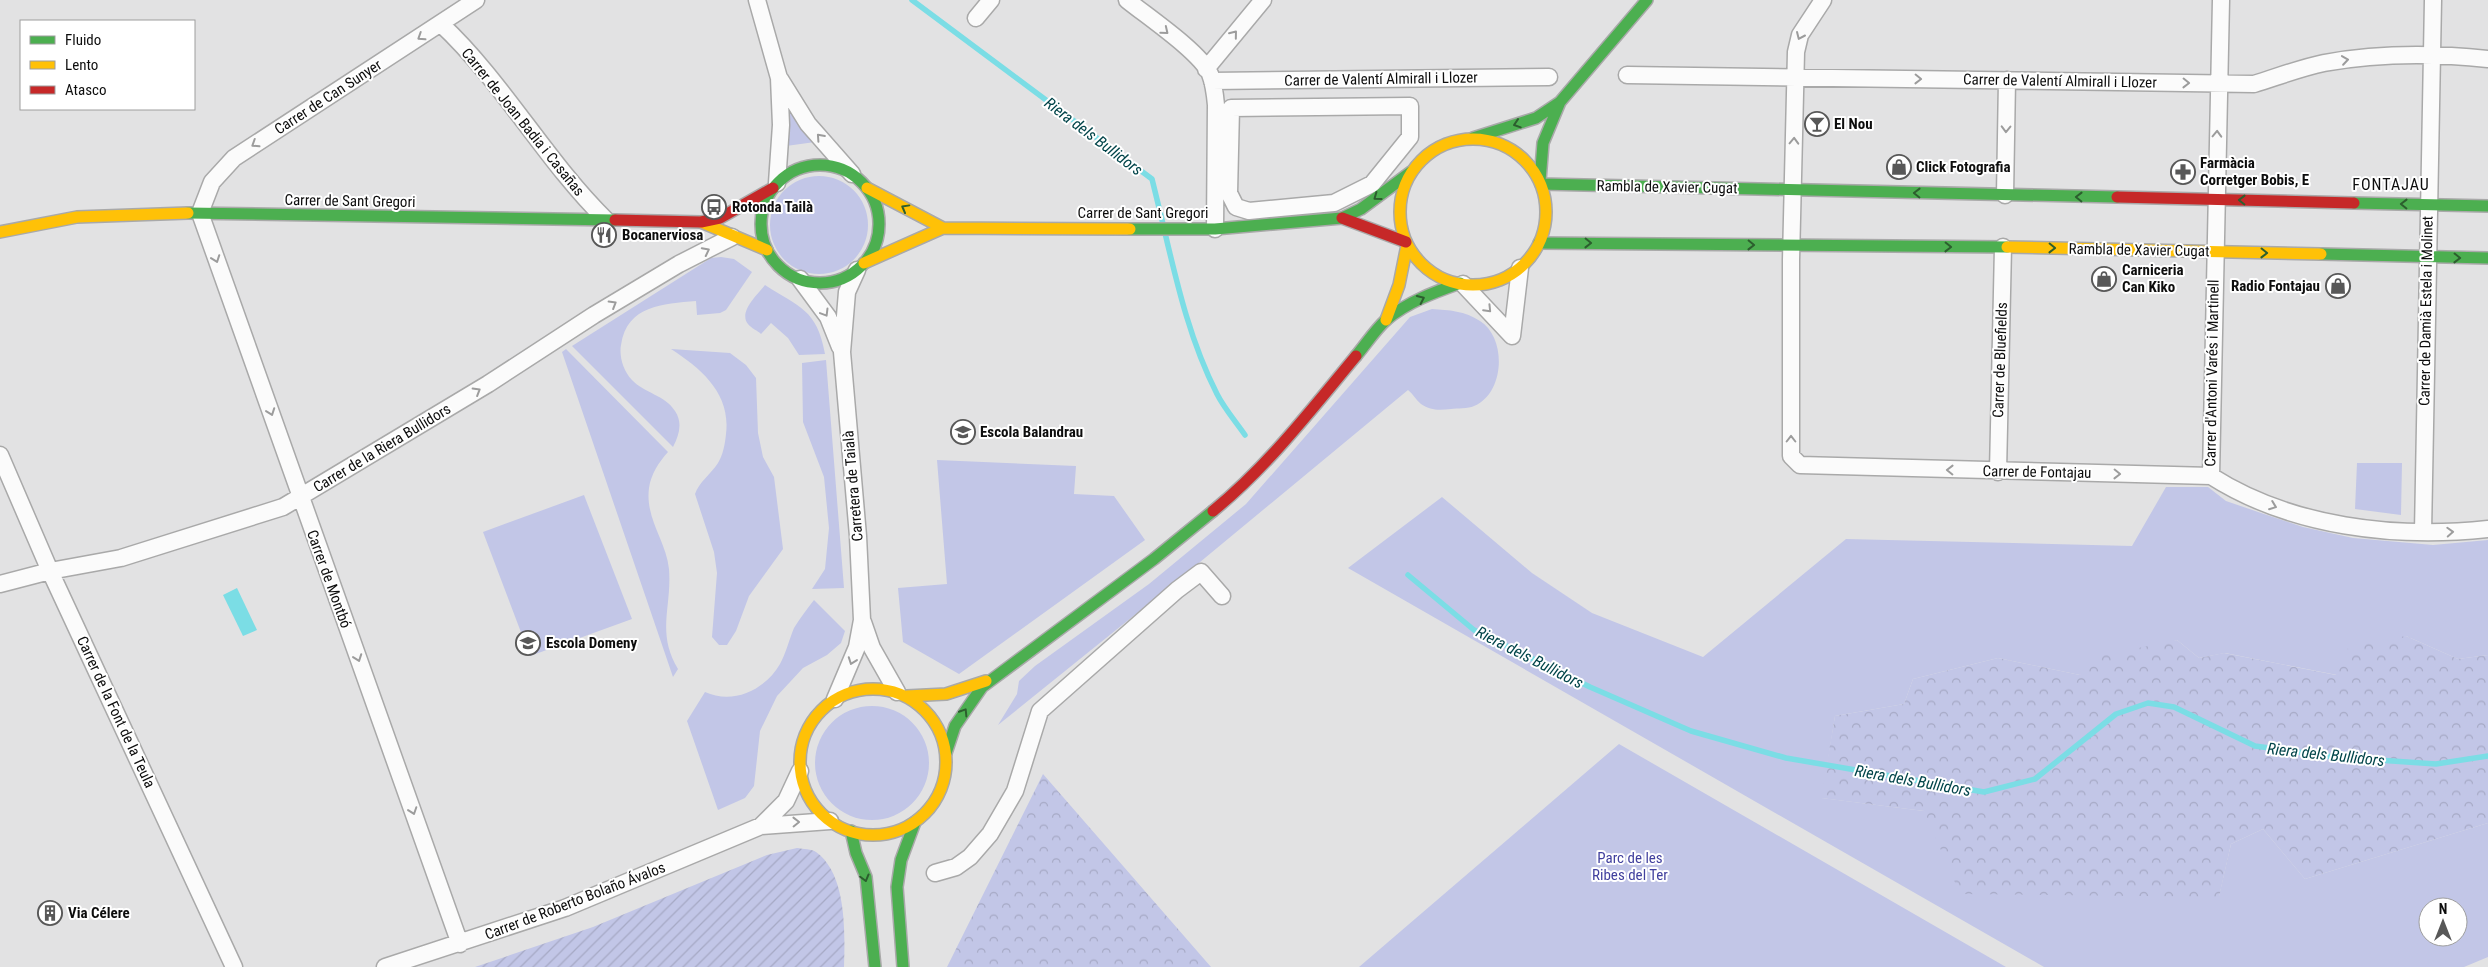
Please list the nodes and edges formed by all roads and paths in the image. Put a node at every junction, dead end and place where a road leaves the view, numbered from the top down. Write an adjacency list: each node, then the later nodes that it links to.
1 (757, 0): 17 (street)
2 (991, 0): 10 (street)
3 (1127, 0): 14 (street, one-way to 14)
4 (1263, 0): 14 (street, one-way to 4)
5 (1648, 0): 21 (main road)
6 (1823, 0): 18 (street, one-way to 18)
7 (2221, 0): 20 (street, Carrer d'Antoni Varés i Martinell)
8 (2433, 0): 12 (street, Carrer de Damià Estela i Molinet)
9 (468, 2): 11 (street, Carrer de Can Sunyer)
10 (976, 18)
11 (441, 24): 34 (street, Carrer de Can Sunyer, one-way to 34); 36 (street, Carrer de Joan Badia i Casañas)
12 (2432, 54): 13 (street, Carrer de Valentí Almirall i Llozer); 20 (street, Carrer de Valentí Almirall i Llozer, one-way to 12); 31 (street, Carrer de Damià Estela i Molinet)
13 (2488, 60)
14 (1209, 75): 16 (street, Carrer de Valentí Almirall i Llozer); 39 (street)
15 (1627, 75): 18 (street, Carrer de Valentí Almirall i Llozer)
16 (1549, 76)
17 (779, 78): 24 (street, one-way to 17); 26 (street)
18 (1795, 78): 19 (street, Carrer de Valentí Almirall i Llozer, one-way to 19); 28 (street, one-way to 18)
19 (2007, 80): 20 (street, Carrer de Valentí Almirall i Llozer, one-way to 20); 29 (street, one-way to 29)
20 (2219, 84): 30 (street, Carrer d'Antoni Varés i Martinell, one-way to 20)
21 (1560, 102): 22 (main road, one-way to 22); 25 (main road)
22 (1471, 139): 23 (main road); 25 (main road)
23 (1410, 172): 35 (main road, Carrer de Sant Gregori, one-way to 35); 43 (main road)
24 (852, 174): 26 (main road); 27 (main road)
25 (1541, 183): 28 (main road, Rambla de Xavier Cugat); 42 (main road)
26 (775, 185): 37 (main road, Carrer de Sant Gregori); 46 (main road)
27 (867, 188): 38 (main road, Carrer de Sant Gregori, one-way to 27); 50 (main road)
28 (1793, 190): 29 (main road, Rambla de Xavier Cugat, one-way to 28); 44 (street)
29 (2005, 195): 30 (main road, Rambla de Xavier Cugat, one-way to 29)
30 (2216, 200): 31 (main road, Rambla de Xavier Cugat, one-way to 30); 47 (street, Carrer d'Antoni Varés i Martinell)
31 (2428, 205): 32 (main road, Rambla de Xavier Cugat); 48 (street, Carrer de Damià Estela i Molinet)
32 (2488, 206)
33 (1249, 211): 33 (street)
34 (200, 213): 36 (main road, Carrer de Sant Gregori); 40 (main road, Carrer de Sant Gregori); 59 (street, Carrer de Montbó, one-way to 59)
35 (1342, 218): 39 (main road, Carrer de Sant Gregori); 43 (main road, Carrer de Sant Gregori)
36 (606, 220): 37 (main road, Carrer de Sant Gregori)
37 (701, 222): 41 (main road, Carrer de Sant Gregori)
38 (943, 228): 39 (main road, Carrer de Sant Gregori); 50 (main road, Carrer de Sant Gregori)
39 (1215, 229)
40 (0, 232)
41 (732, 237): 46 (main road, Carrer de Sant Gregori); 59 (street, Carrer de la Riera Bullidors, one-way to 41)
42 (1539, 242): 44 (main road, Rambla de Xavier Cugat, one-way to 44); 51 (main road)
43 (1406, 243): 53 (main road); 54 (main road)
44 (1791, 245): 45 (main road, Rambla de Xavier Cugat, one-way to 45); 57 (street, Carrer de Fontajau, one-way to 44)
45 (2003, 248): 47 (main road, Rambla de Xavier Cugat, one-way to 47); 57 (street, Carrer de Bluefields)
46 (766, 250): 52 (main road)
47 (2215, 252): 48 (main road, Rambla de Xavier Cugat, one-way to 48); 58 (street, Carrer d'Antoni Varés i Martinell)
48 (2427, 257): 49 (main road, Rambla de Xavier Cugat, one-way to 49); 61 (street, Carrer de Damià Estela i Molinet)
49 (2488, 258)
50 (861, 267): 52 (main road); 55 (street, Carretera de Taialà)
51 (1520, 268): 53 (main road); 53 (street, one-way to 51)
52 (800, 279): 55 (street, Carretera de Taialà, one-way to 55)
53 (1461, 284): 54 (main road, one-way to 53)
54 (1385, 321): 66 (main road)
55 (842, 352): 65 (street, Carretera de Taialà)
56 (0, 455): 62 (street, Carrer de la Font de la Teula)
57 (1998, 472): 58 (street, Carrer de Fontajau, one-way to 58)
58 (2211, 476): 61 (street, Carrer de Fontajau, one-way to 61)
59 (300, 497): 62 (street, Carrer de la Riera Bullidors); 76 (street, Carrer de Montbó, one-way to 76)
60 (2488, 529): 61 (street, Carrer de Fontajau, one-way to 60)
61 (2423, 532)
62 (50, 571): 63 (street, Carrer de la Riera Bullidors); 77 (street, Carrer de la Font de la Teula)
63 (0, 584)
64 (1222, 596): 75 (street)
65 (862, 620): 67 (street, Carretera de Taialà); 68 (street, Carretera de Taialà, one-way to 68)
66 (993, 678): 67 (main road); 69 (main road, one-way to 66)
67 (902, 694): 68 (main road); 69 (main road)
68 (835, 699): 70 (main road)
69 (946, 753): 72 (main road)
70 (800, 771): 71 (main road); 73 (street, Carrer de Roberto Bolaño Ávalos)
71 (830, 821): 73 (street, Carrer de Roberto Bolaño Ávalos, one-way to 71); 74 (main road)
72 (915, 822): 74 (main road); 80 (main road)
73 (761, 826): 76 (street, Carrer de Roberto Bolaño Ávalos)
74 (851, 831): 79 (main road, one-way to 79)
75 (934, 873)
76 (460, 944): 78 (street, Carrer de Roberto Bolaño Ávalos)
77 (234, 967)
78 (385, 967)
79 (875, 967)
80 (903, 967)

